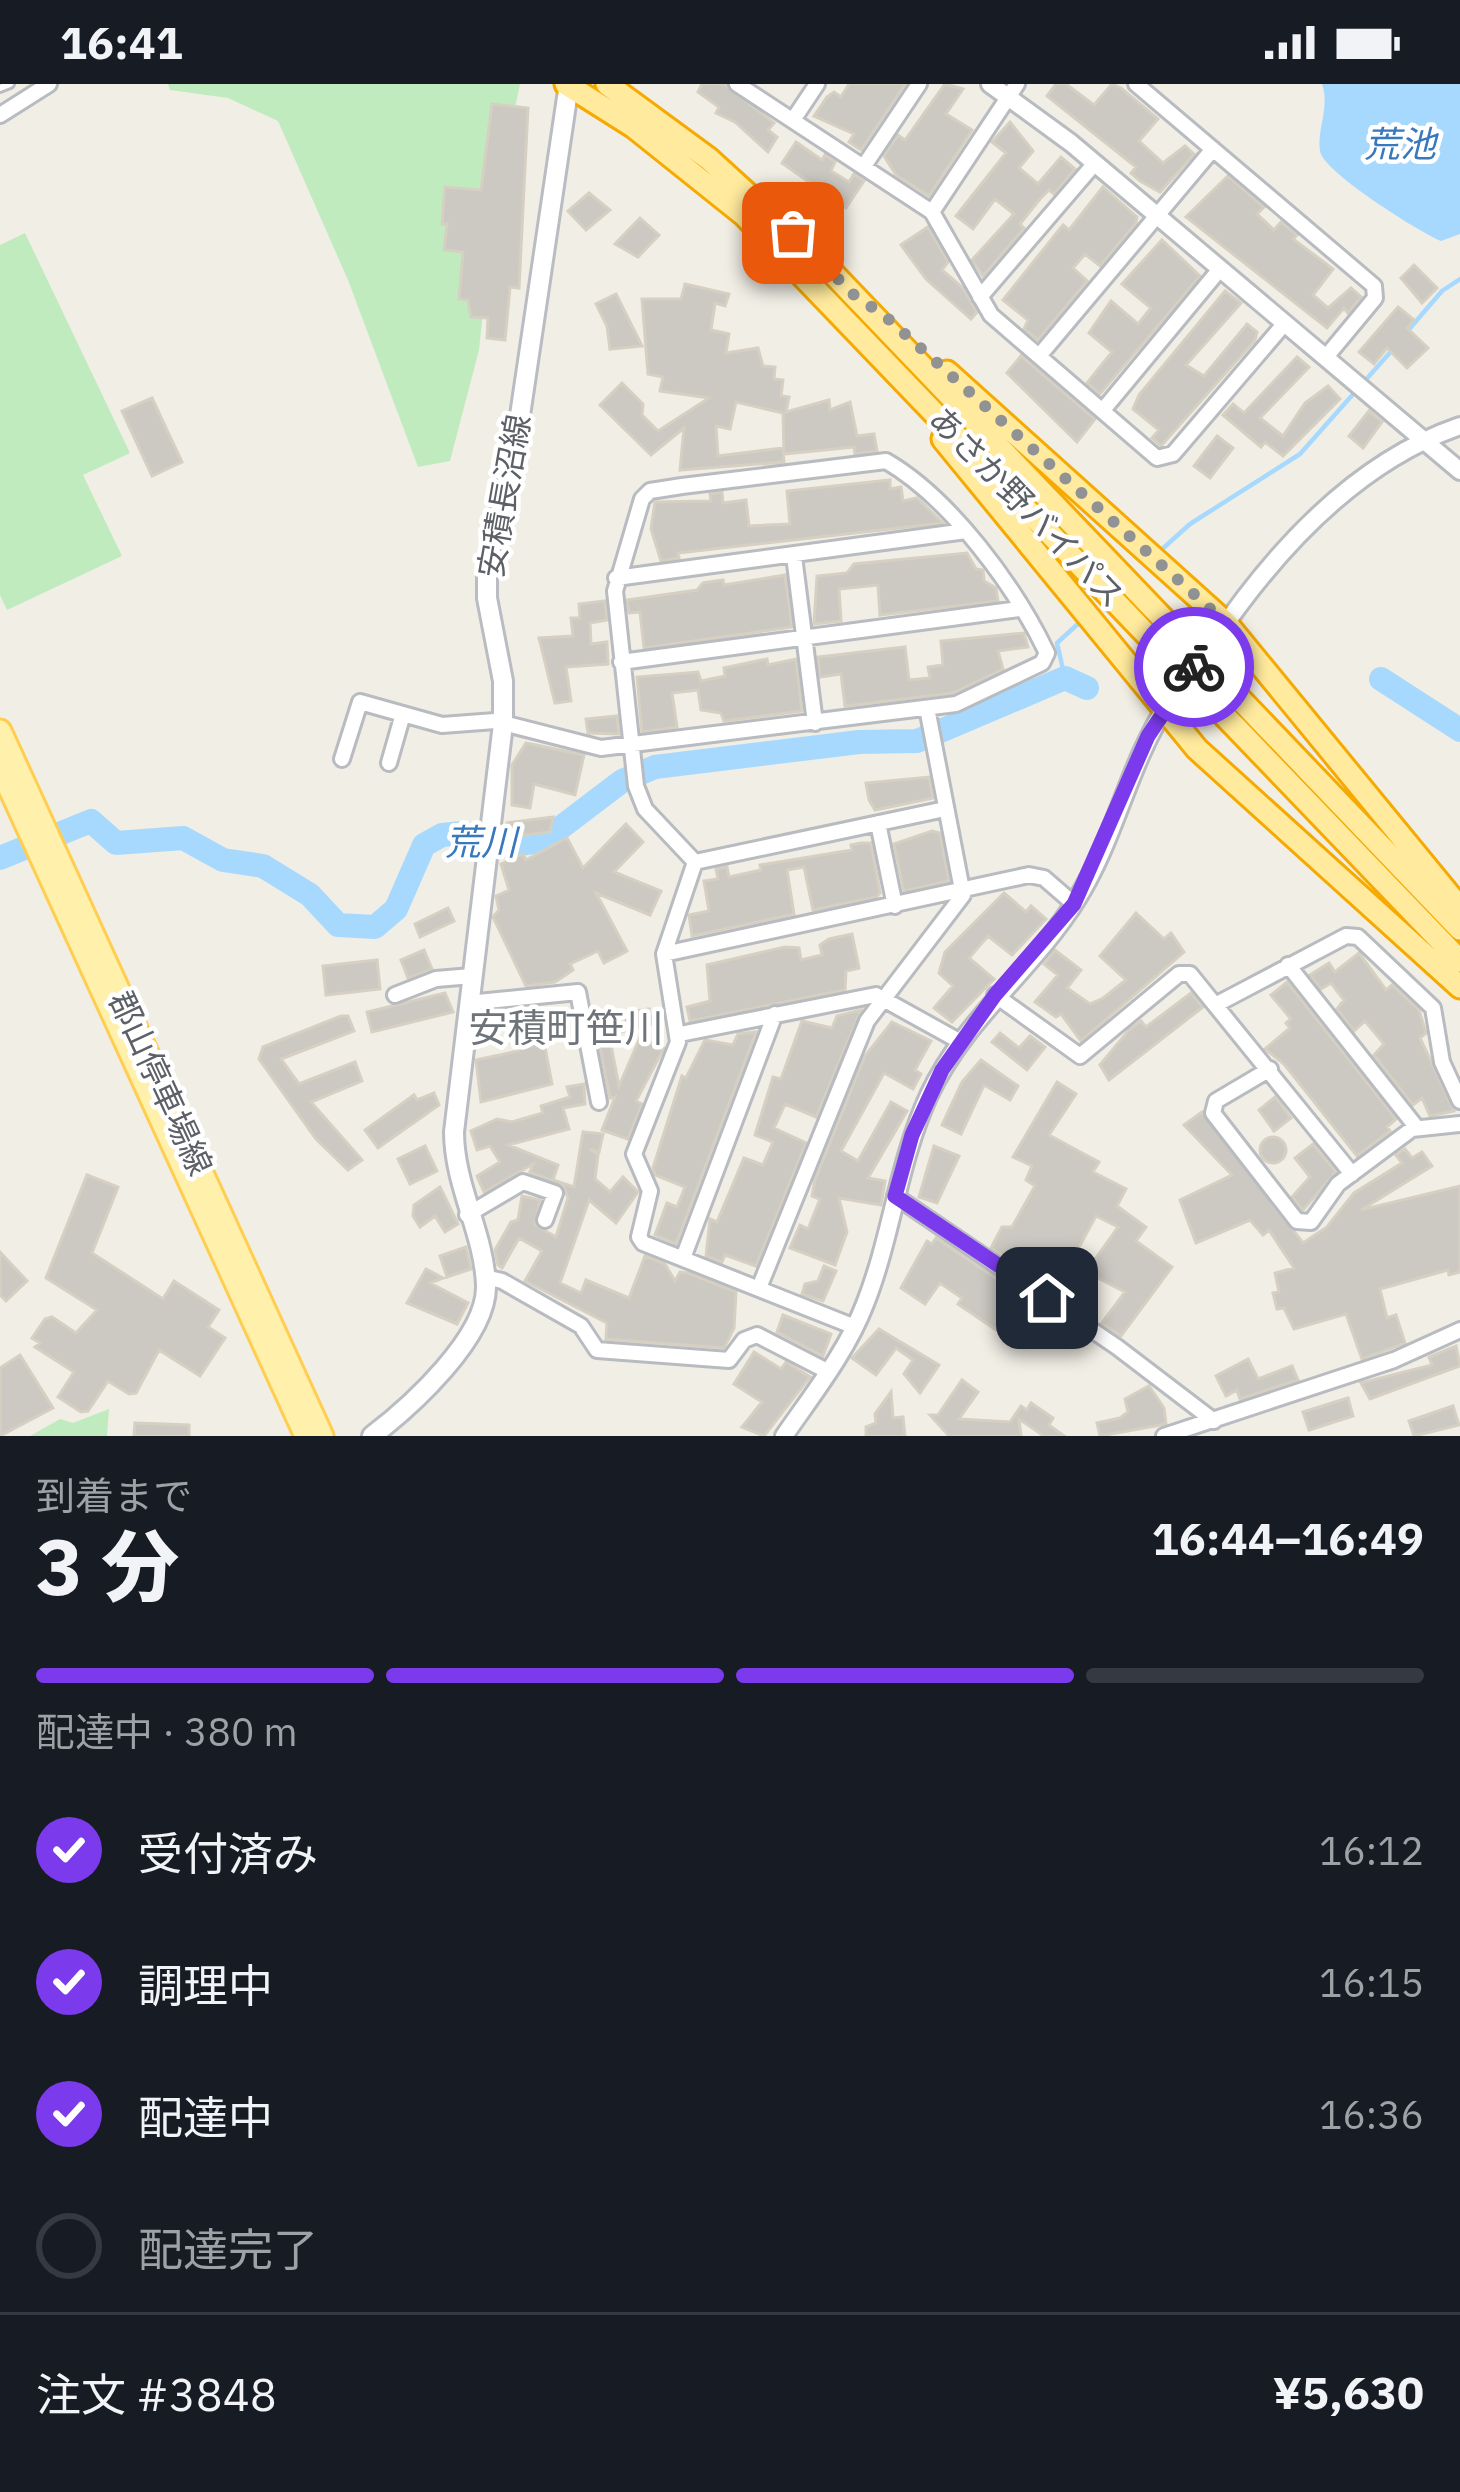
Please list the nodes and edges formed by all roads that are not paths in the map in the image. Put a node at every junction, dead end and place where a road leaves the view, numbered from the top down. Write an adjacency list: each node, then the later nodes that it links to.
1 (10, 84): 10 (lane)
2 (49, 84): 12 (street)
3 (568, 84): 20 (highway, あさか野バイパス); 41 (main road, 安積長沼線)
4 (607, 84): 21 (highway, あさか野バイパス)
5 (737, 84): 13 (street)
6 (818, 84): 13 (street)
7 (919, 84): 16 (street)
8 (990, 84): 11 (street)
9 (1136, 84): 14 (street)
10 (0, 88)
11 (1013, 90): 15 (street); 17 (street)
12 (0, 115)
13 (793, 120): 16 (street)
14 (1213, 149): 18 (street); 25 (street)
15 (1095, 164): 18 (street); 22 (street)
16 (864, 166): 17 (street)
17 (932, 212): 22 (street)
18 (1158, 218): 19 (street); 24 (street)
19 (1220, 269): 23 (street); 26 (street)
20 (822, 294): 38 (highway); 56 (highway, あさか野バイパス)
21 (854, 295): 34 (highway); 54 (highway, あさか野バイパス)
22 (980, 296): 24 (street)
23 (1285, 323): 25 (street); 26 (street)
24 (1039, 356): 26 (street)
25 (1326, 357): 28 (street)
26 (1103, 410)
27 (1460, 426): 28 (street)
28 (1426, 441): 29 (street); 34 (street)
29 (1460, 471)
30 (966, 531): 31 (street); 32 (street); 33 (street)
31 (794, 556): 32 (street); 35 (street)
32 (616, 578): 36 (street)
33 (1019, 609): 35 (street); 37 (street)
34 (1226, 623): 38 (street, bridge); 53 (highway)
35 (805, 641): 36 (street); 40 (street)
36 (621, 662): 43 (street)
37 (927, 708): 40 (street); 47 (street)
38 (1163, 711): 51 (street); 59 (highway)
39 (404, 714): 41 (street); 44 (street); 45 (street)
40 (815, 723): 43 (street)
41 (502, 724): 43 (street); 58 (main road, 安積長沼線)
42 (0, 731): 85 (main road, 郡山停車場線)
43 (631, 746): 49 (street)
44 (342, 760)
45 (389, 763)
46 (0, 767): 84 (main road, 郡山停車場線)
47 (945, 809): 48 (street); 50 (street)
48 (878, 823): 49 (street); 52 (street)
49 (694, 862): 55 (street)
50 (963, 890): 51 (street); 52 (street); 62 (street)
51 (1074, 904): 61 (street)
52 (895, 906): 55 (street)
53 (1460, 908)
54 (1460, 929)
55 (664, 954): 66 (street)
56 (1460, 961)
57 (1288, 965): 63 (street); 69 (street); 72 (street)
58 (472, 976): 60 (street); 64 (main road, 安積長沼線)
59 (1460, 987)
60 (395, 995)
61 (995, 995): 63 (street); 67 (street)
62 (882, 996): 65 (street); 67 (street); 79 (street)
63 (1219, 1003): 68 (street)
64 (468, 1004): 70 (street); 75 (main road, 安積長沼線)
65 (776, 1014): 66 (street); 77 (street)
66 (680, 1034): 77 (street)
67 (959, 1041): 74 (street)
68 (1270, 1069): 73 (street); 73 (street)
69 (1460, 1101)
70 (599, 1102)
71 (1460, 1124): 72 (street)
72 (1417, 1128): 73 (street)
73 (1352, 1174)
74 (895, 1196): 80 (street); 83 (street)
75 (467, 1215): 76 (street); 78 (main road, 安積長沼線)
76 (545, 1220)
77 (683, 1258): 79 (street)
78 (485, 1277): 82 (street); 86 (main road)
79 (760, 1288): 80 (street)
80 (855, 1327): 82 (street)
81 (1460, 1330): 83 (street)
82 (827, 1371): 87 (street)
83 (1214, 1421): 88 (street)
84 (306, 1436)
85 (322, 1436)
86 (372, 1436)
87 (784, 1436)
88 (1164, 1436)

